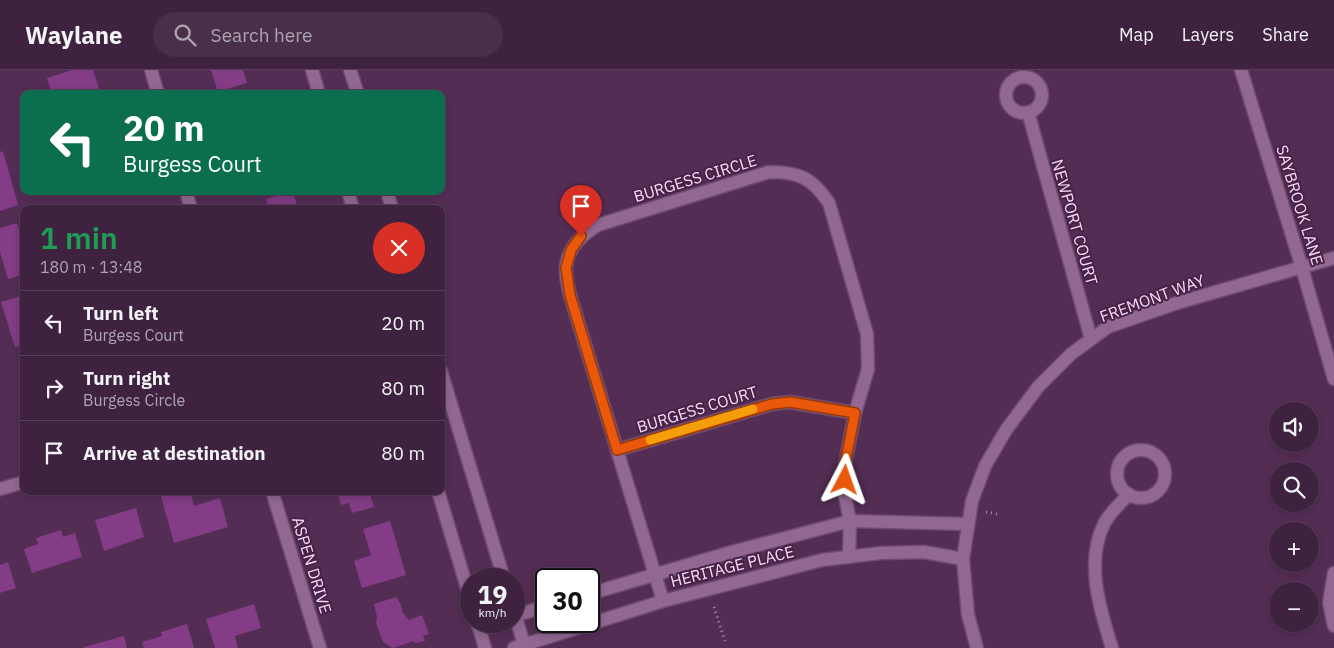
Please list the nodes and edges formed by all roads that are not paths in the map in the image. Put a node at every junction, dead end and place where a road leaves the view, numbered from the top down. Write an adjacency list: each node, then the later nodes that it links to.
1 (151, 70): 5 (street)
2 (312, 70): 6 (street)
3 (350, 70): 7 (street)
4 (1241, 70): 10 (street, SAYBROOK LANE)
5 (157, 90)
6 (318, 90)
7 (357, 90)
8 (1028, 112): 11 (street, NEWPORT COURT)
9 (1334, 258): 10 (street, FREMONT WAY)
10 (1302, 268): 11 (street, FREMONT WAY); 12 (street, SAYBROOK LANE)
11 (1091, 340): 22 (street, FREMONT WAY)
12 (1334, 379)
13 (445, 384): 26 (street)
14 (855, 413): 15 (street, BURGESS COURT); 15 (street, BURGESS CIRCLE); 21 (street, BURGESS CIRCLE)
15 (617, 450): 28 (street)
16 (20, 483): 17 (street)
17 (0, 489)
18 (1129, 494): 38 (street)
19 (273, 495): 35 (street, ASPEN DRIVE)
20 (439, 495): 25 (street)
21 (850, 521): 22 (street, HERITAGE PLACE); 23 (street, BURGESS CIRCLE); 28 (street, HERITAGE PLACE)
22 (968, 524): 24 (street, FREMONT WAY)
23 (849, 557): 24 (street, HERITAGE PLACE); 30 (street, HERITAGE PLACE)
24 (963, 559): 37 (street, FREMONT WAY)
25 (461, 568)
26 (501, 568)
27 (1334, 573): 31 (street)
28 (656, 574): 29 (street, HERITAGE PLACE); 30 (street)
29 (600, 591)
30 (663, 601): 34 (street, HERITAGE PLACE)
31 (1334, 626)
32 (481, 633): 36 (street)
33 (518, 633): 34 (street)
34 (521, 647)
35 (320, 648)
36 (485, 648)
37 (977, 648)
38 (1112, 648)

